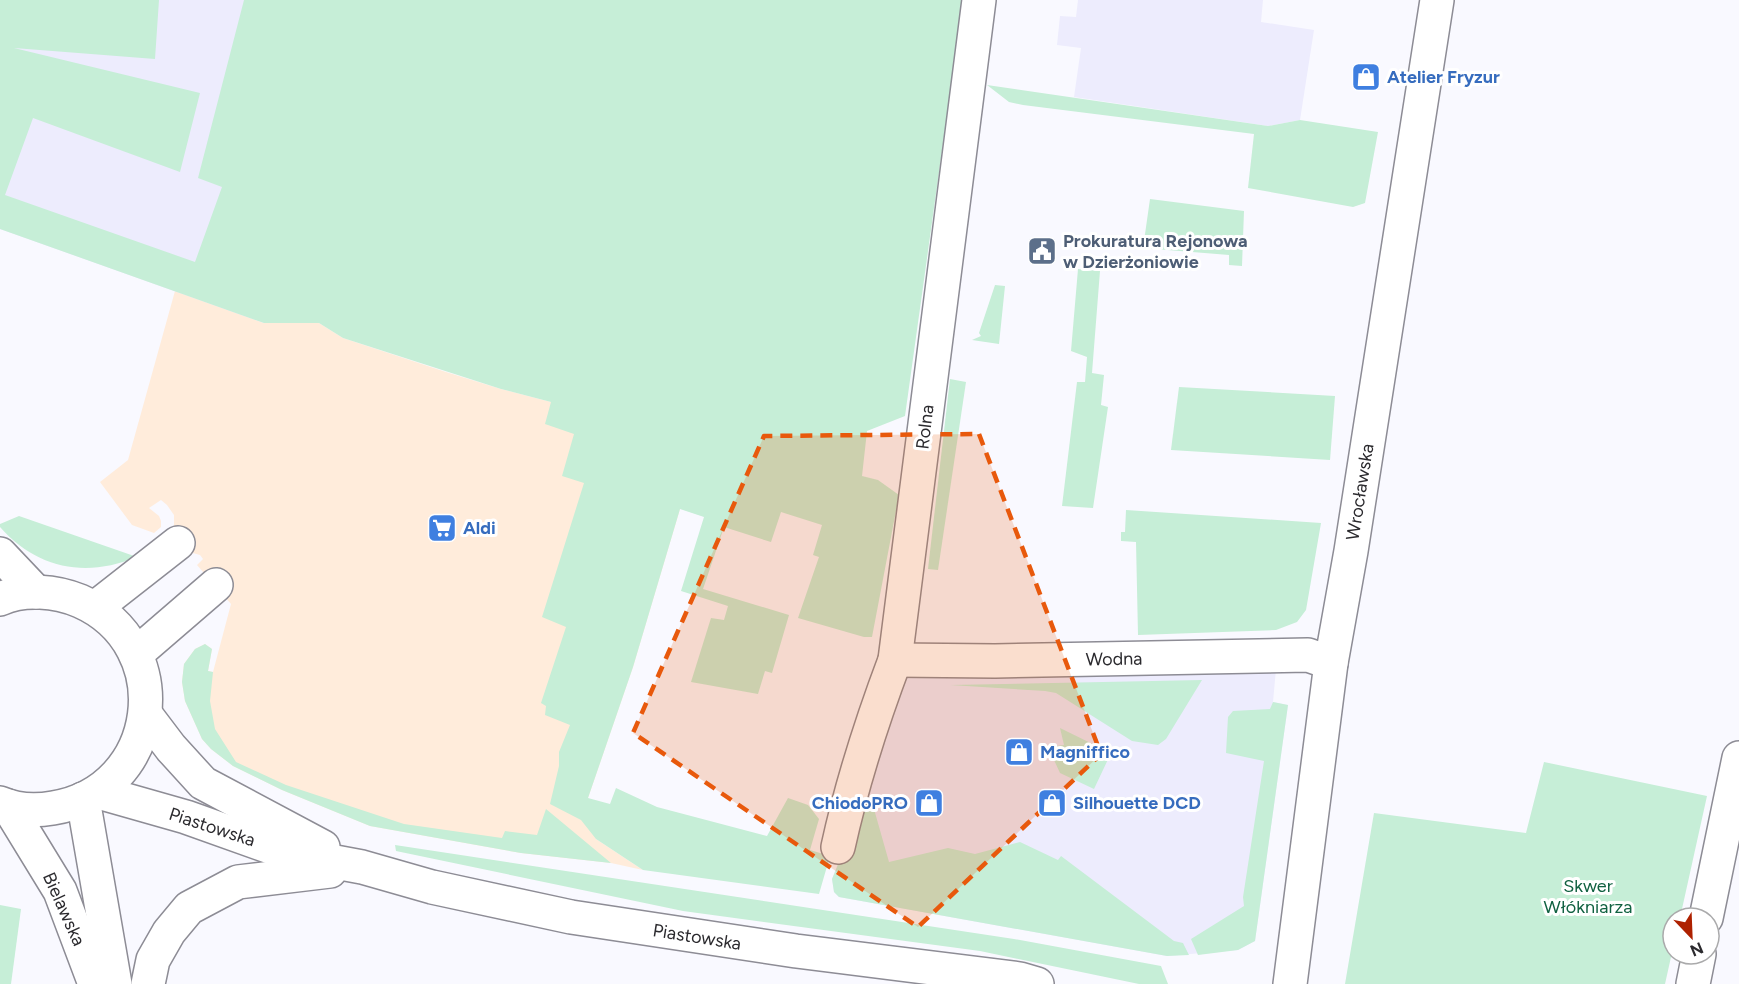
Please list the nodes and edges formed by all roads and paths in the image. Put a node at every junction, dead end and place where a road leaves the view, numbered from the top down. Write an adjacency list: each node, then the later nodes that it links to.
1 (980, 0): 10 (street, Rolna)
2 (1437, 0): 11 (street, Wrocławska)
3 (178, 543): 8 (street)
4 (0, 554): 6 (street)
5 (216, 585): 9 (street)
6 (36, 592): 7 (street); 8 (street)
7 (0, 599)
8 (95, 608): 9 (street)
9 (136, 654): 12 (street)
10 (895, 660): 11 (street, Wodna); 16 (street, Rolna)
11 (1331, 663): 24 (street, Wrocławska)
12 (146, 715): 14 (street); 17 (street, Piastowska)
13 (1739, 758): 18 (street)
14 (90, 795): 15 (street); 17 (street, Piastowska); 21 (street, Bielawska)
15 (4, 804): 20 (street, Bielawska)
16 (838, 847)
17 (362, 867): 22 (street); 23 (street, Piastowska)
18 (1708, 906)
19 (1697, 966): 25 (street)
20 (95, 984)
21 (115, 984)
22 (148, 984)
23 (1037, 984)
24 (1290, 984)
25 (1693, 984)

